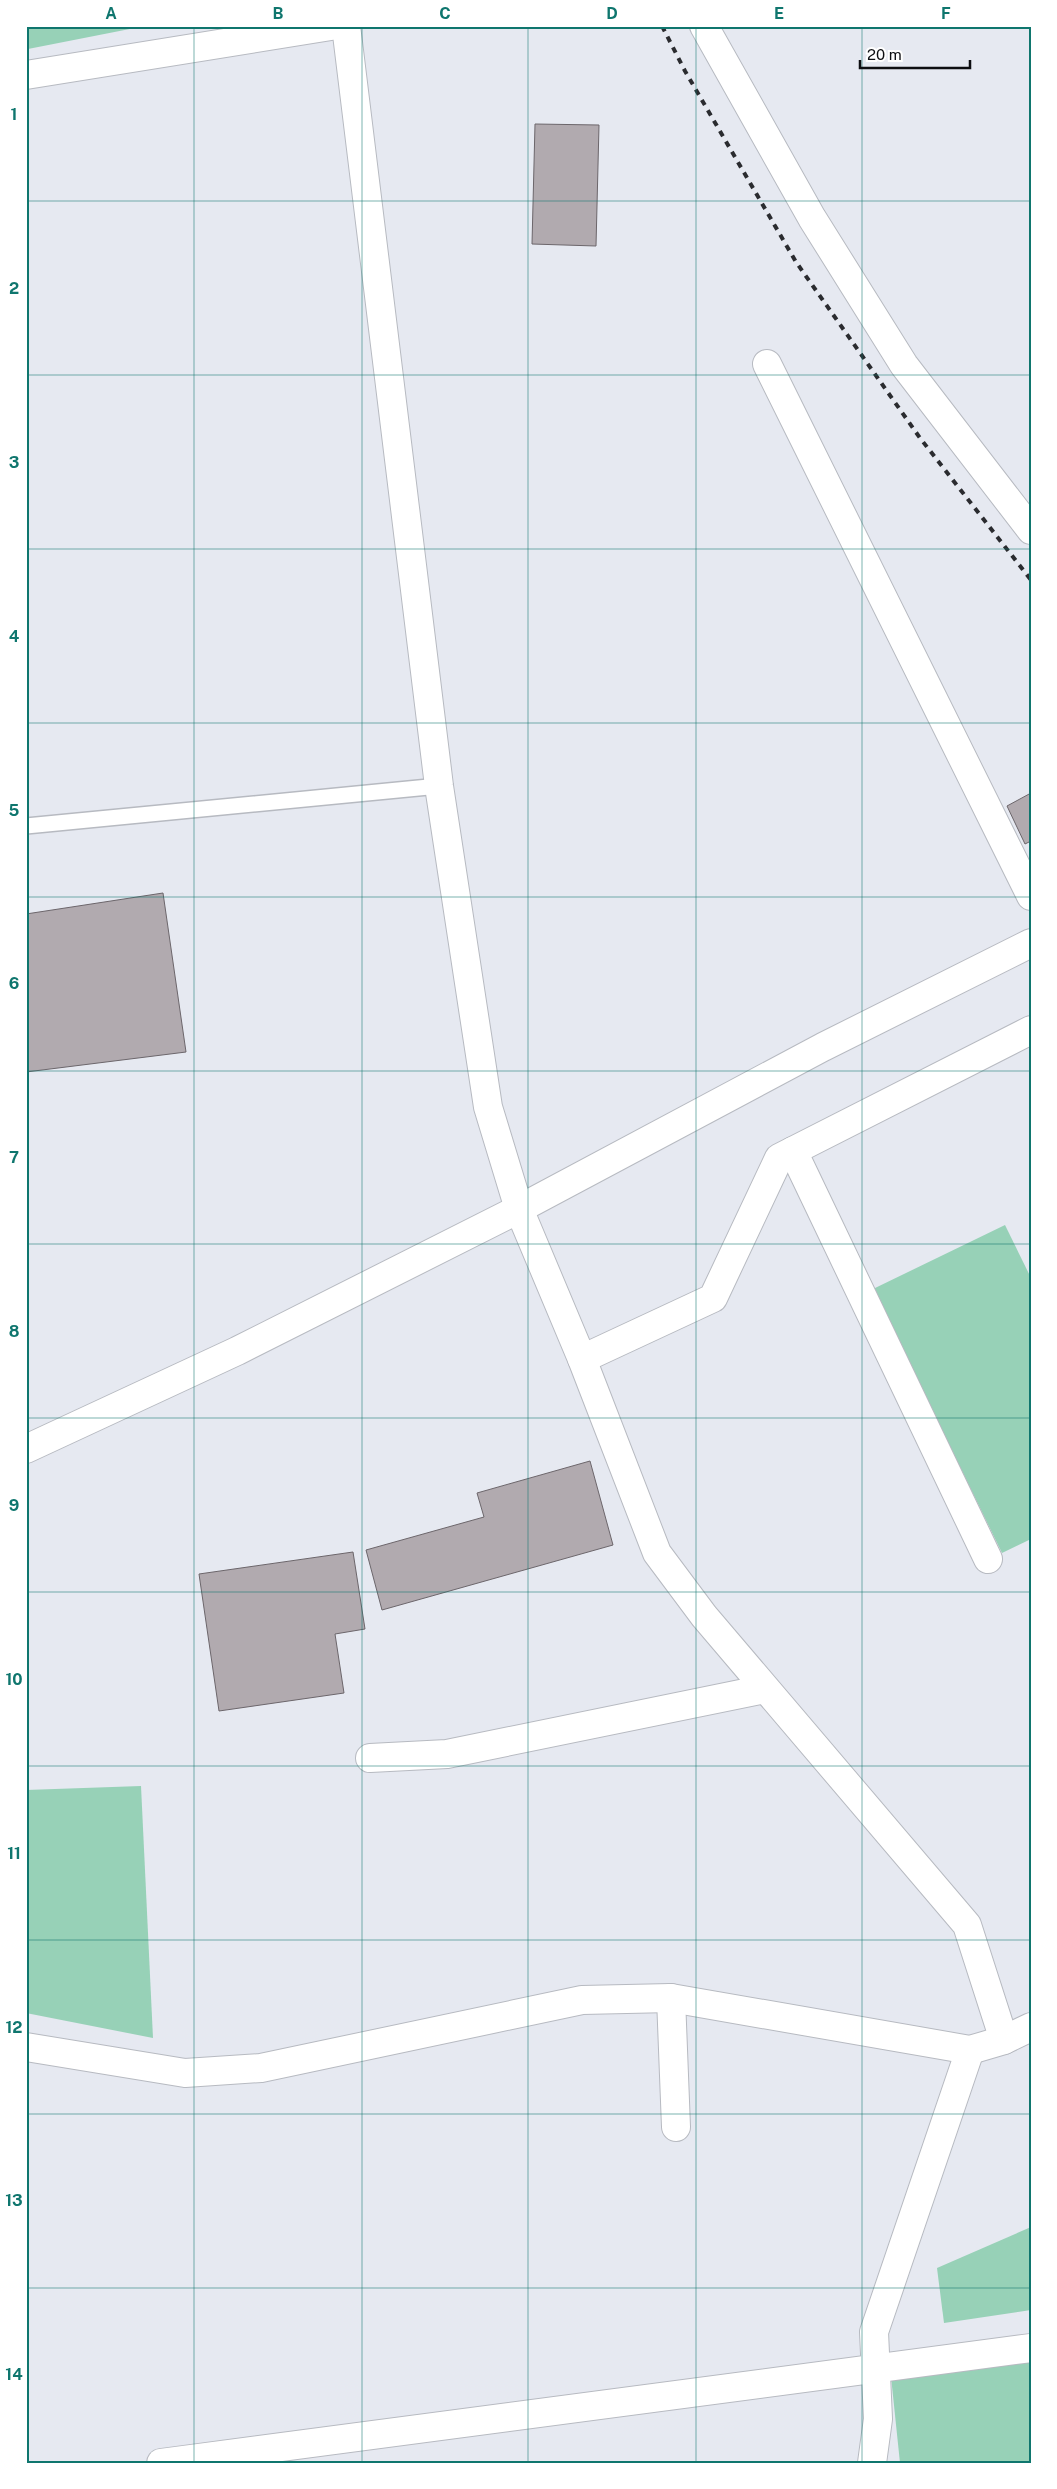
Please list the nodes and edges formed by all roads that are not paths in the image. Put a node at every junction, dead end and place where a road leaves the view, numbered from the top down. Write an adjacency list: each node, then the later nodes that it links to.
1 (331, 26): 4 (street)
2 (346, 26): 7 (street)
3 (704, 26): 6 (street)
4 (26, 75)
5 (767, 364): 9 (street)
6 (1031, 530)
7 (439, 786): 8 (lane); 13 (street)
8 (26, 826)
9 (1031, 896)
10 (1031, 943): 13 (street)
11 (1031, 1030): 12 (street)
12 (794, 1151): 14 (street); 16 (street)
13 (519, 1209): 14 (street); 15 (street)
14 (582, 1359): 17 (street)
15 (26, 1449)
16 (988, 1559)
17 (765, 1689): 18 (street); 21 (street)
18 (370, 1758)
19 (671, 1998): 22 (street); 23 (street); 24 (street)
20 (1031, 2027): 21 (street)
21 (1004, 2040): 23 (street)
22 (26, 2047)
23 (970, 2050): 26 (street)
24 (676, 2127)
25 (1031, 2348): 26 (street)
26 (876, 2369): 27 (street); 28 (street)
27 (161, 2463)
28 (872, 2463)

